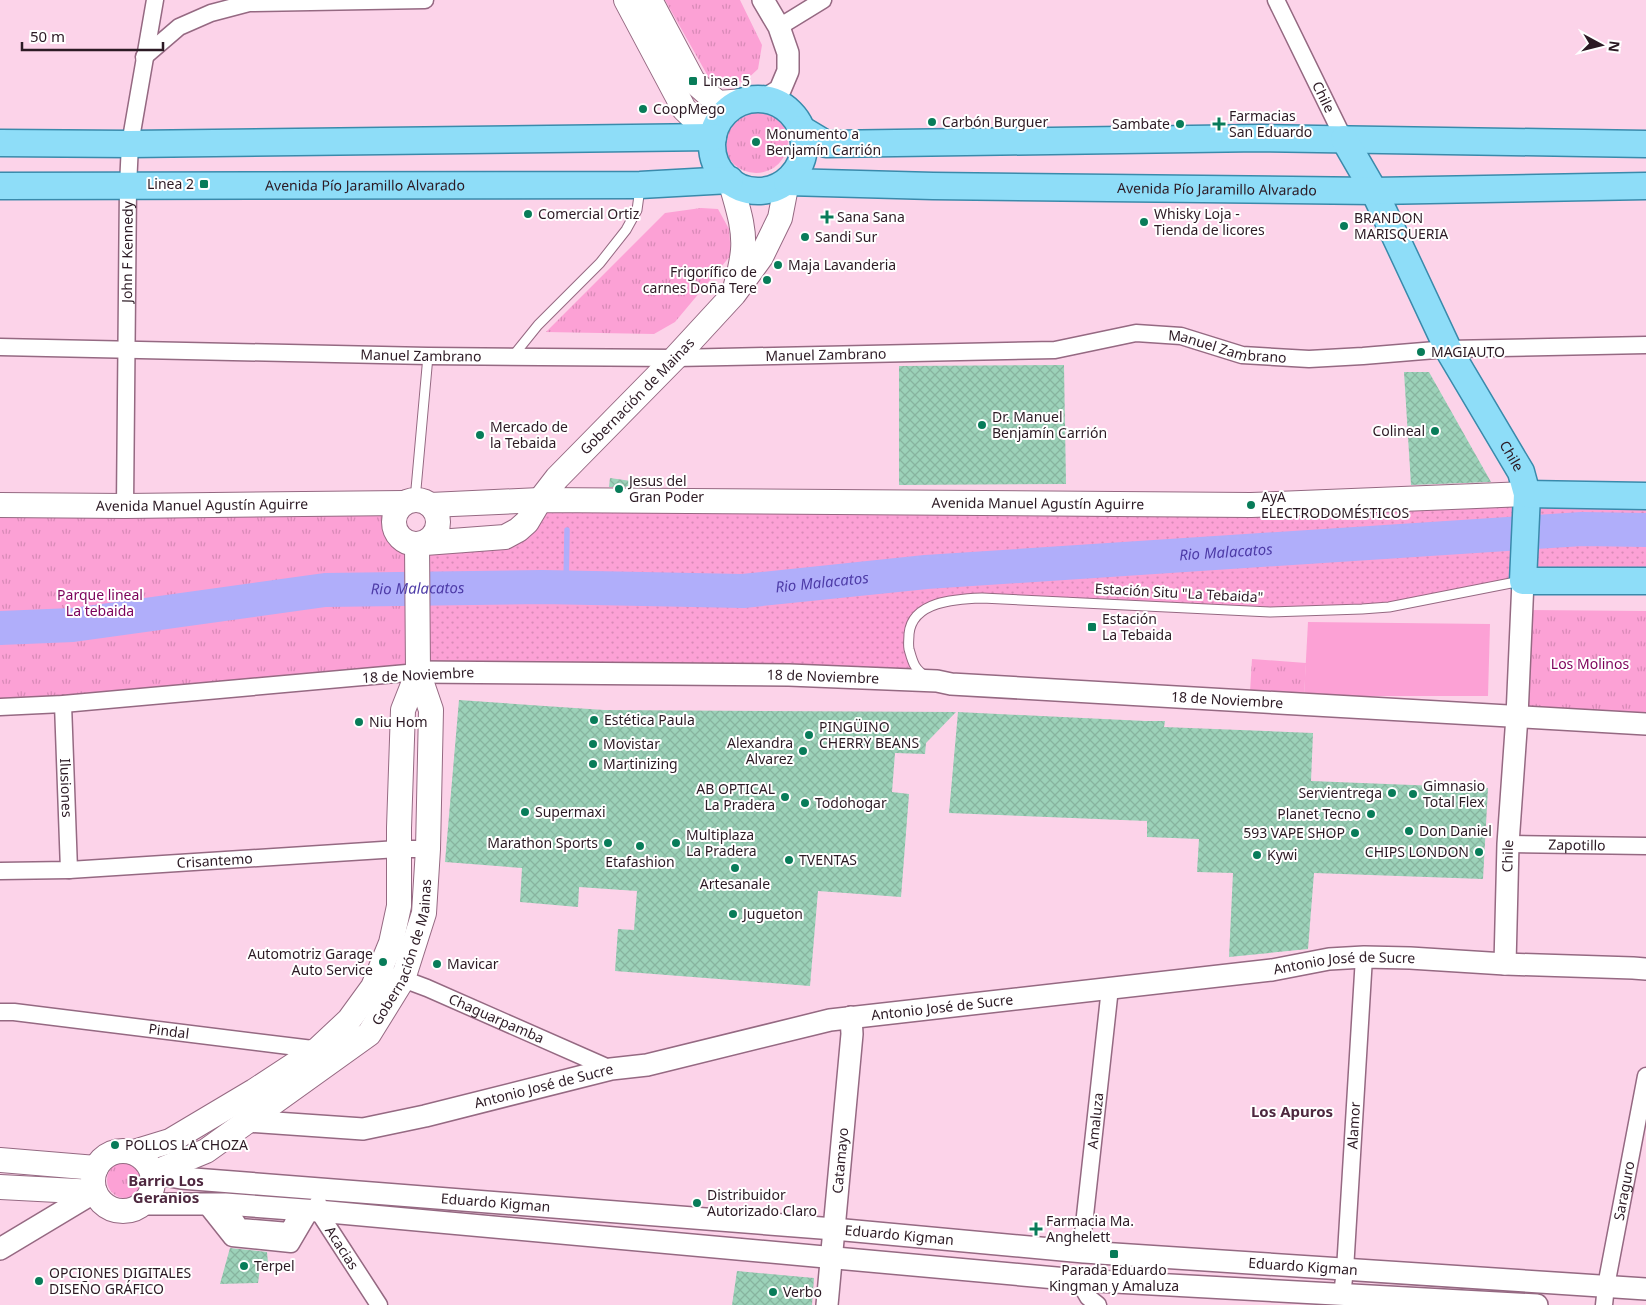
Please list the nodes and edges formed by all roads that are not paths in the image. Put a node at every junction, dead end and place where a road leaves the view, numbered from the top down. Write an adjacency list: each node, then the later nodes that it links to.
1 (154, 0): 9 (street, John F Kennedy)
2 (426, 0): 9 (street)
3 (626, 0): 12 (main road)
4 (650, 0): 10 (main road)
5 (763, 0): 8 (street)
6 (824, 0): 8 (street)
7 (1276, 0): 13 (street, Chile)
8 (779, 27): 10 (street)
9 (144, 57): 15 (street, John F Kennedy)
10 (756, 100): 11 (main road); 12 (main road)
11 (801, 129): 13 (main road); 18 (main road)
12 (713, 137): 15 (main road); 17 (main road)
13 (1344, 139): 16 (main road); 23 (main road, Chile)
14 (0, 142): 15 (main road)
15 (130, 144): 21 (street, John F Kennedy)
16 (1646, 144)
17 (730, 180): 18 (main road); 19 (main road, Avenida Pío Jaramillo Alvarado); 24 (main road)
18 (787, 182): 23 (main road, Avenida Pío Jaramillo Alvarado); 24 (main road, Gobernación de Mainas)
19 (640, 185): 21 (main road, Avenida Pío Jaramillo Alvarado); 30 (lane)
20 (0, 186): 21 (main road, Avenida Pío Jaramillo Alvarado)
21 (128, 186): 27 (street, John F Kennedy)
22 (1646, 186): 23 (main road, Avenida Pío Jaramillo Alvarado)
23 (1374, 191): 28 (main road, Chile)
24 (734, 294): 31 (main road, Gobernación de Mainas)
25 (1646, 345): 28 (street, Manuel Zambrano)
26 (0, 347): 27 (street, Manuel Zambrano)
27 (127, 349): 29 (street, Manuel Zambrano); 37 (street, John F Kennedy)
28 (1448, 349): 31 (street, Manuel Zambrano); 34 (main road, Chile)
29 (428, 356): 30 (street, Manuel Zambrano); 35 (lane)
30 (513, 356): 31 (street, Manuel Zambrano)
31 (676, 358): 33 (main road, Gobernación de Mainas)
32 (1646, 496): 34 (main road, Avenida Manuel Agustín Aguirre)
33 (540, 500): 34 (main road, Avenida Manuel Agustín Aguirre); 35 (main road, Avenida Manuel Agustín Aguirre); 38 (main road, Gobernación de Mainas)
34 (1527, 500): 39 (main road, Chile)
35 (416, 503): 37 (main road, Avenida Manuel Agustín Aguirre); 38 (main road); 38 (main road)
36 (0, 504): 37 (main road, Avenida Manuel Agustín Aguirre)
37 (125, 506)
38 (420, 546): 41 (main road, Gobernación de Mainas)
39 (1523, 576): 40 (main road); 42 (lane, Estación Situ "La Tebaida"); 45 (street, Chile)
40 (1646, 581)
41 (418, 664): 42 (street, 18 de Noviembre); 43 (street, 18 de Noviembre); 49 (main road, Gobernación de Mainas); 50 (main road, Gobernación de Mainas)
42 (937, 681): 45 (street, 18 de Noviembre)
43 (63, 704): 44 (street, 18 de Noviembre); 51 (street, Ilusiones)
44 (0, 707)
45 (1517, 716): 46 (street, 18 de Noviembre); 47 (street, Chile)
46 (1646, 724)
47 (1508, 844): 48 (street, Zapotillo); 54 (street, Chile)
48 (1646, 846)
49 (398, 849): 50 (street, Crisantemo); 51 (street, Crisantemo); 56 (main road, Gobernación de Mainas)
50 (428, 849): 57 (main road, Gobernación de Mainas)
51 (69, 870): 52 (street, Crisantemo)
52 (0, 871)
53 (1364, 957): 54 (street, Antonio José de Sucre); 58 (street, Antonio José de Sucre); 79 (street, Alamor)
54 (1505, 964): 55 (street, Antonio José de Sucre)
55 (1646, 969)
56 (381, 971): 57 (street, Chaguarpamba); 61 (main road, Gobernación de Mainas)
57 (403, 979): 61 (main road, Gobernación de Mainas); 62 (street, Chaguarpamba)
58 (1110, 988): 60 (street, Antonio José de Sucre); 77 (street, Amaluza)
59 (0, 1012): 61 (street, Pindal)
60 (851, 1017): 62 (street, Antonio José de Sucre); 75 (street, Catamayo)
61 (327, 1054): 64 (main road, Gobernación de Mainas); 65 (main road, Gobernación de Mainas)
62 (611, 1069): 64 (street, Antonio José de Sucre)
63 (1646, 1076): 83 (street, Saraguro)
64 (247, 1121): 68 (main road, Gobernación de Mainas)
65 (134, 1152): 67 (main road); 68 (main road)
66 (0, 1160): 67 (main road)
67 (96, 1168): 71 (main road)
68 (153, 1173): 70 (street, Eduardo Kigman); 72 (main road)
69 (0, 1186): 71 (main road)
70 (318, 1188): 74 (street, Acacias); 75 (street, Eduardo Kigman)
71 (95, 1192): 72 (main road); 76 (street)
72 (142, 1204): 73 (street, Eduardo Kigman)
73 (215, 1204): 74 (street, Eduardo Kigman); 74 (street)
74 (309, 1210): 78 (street, Eduardo Kigman); 84 (street, Acacias)
75 (834, 1229): 77 (street, Eduardo Kigman); 78 (street, Catamayo)
76 (0, 1249)
77 (1081, 1252): 79 (street, Eduardo Kigman); 80 (street)
78 (831, 1258): 80 (street, Eduardo Kigman); 85 (street, Catamayo)
79 (1345, 1270): 82 (street, Alamor); 83 (street, Eduardo Kigman)
80 (1078, 1280): 82 (street, Eduardo Kigman); 86 (street)
81 (1646, 1289): 83 (street, Eduardo Kigman)
82 (1342, 1294): 87 (street, Eduardo Kigman)
83 (1605, 1296)
84 (379, 1305)
85 (827, 1305)
86 (1098, 1305)
87 (1537, 1305)

